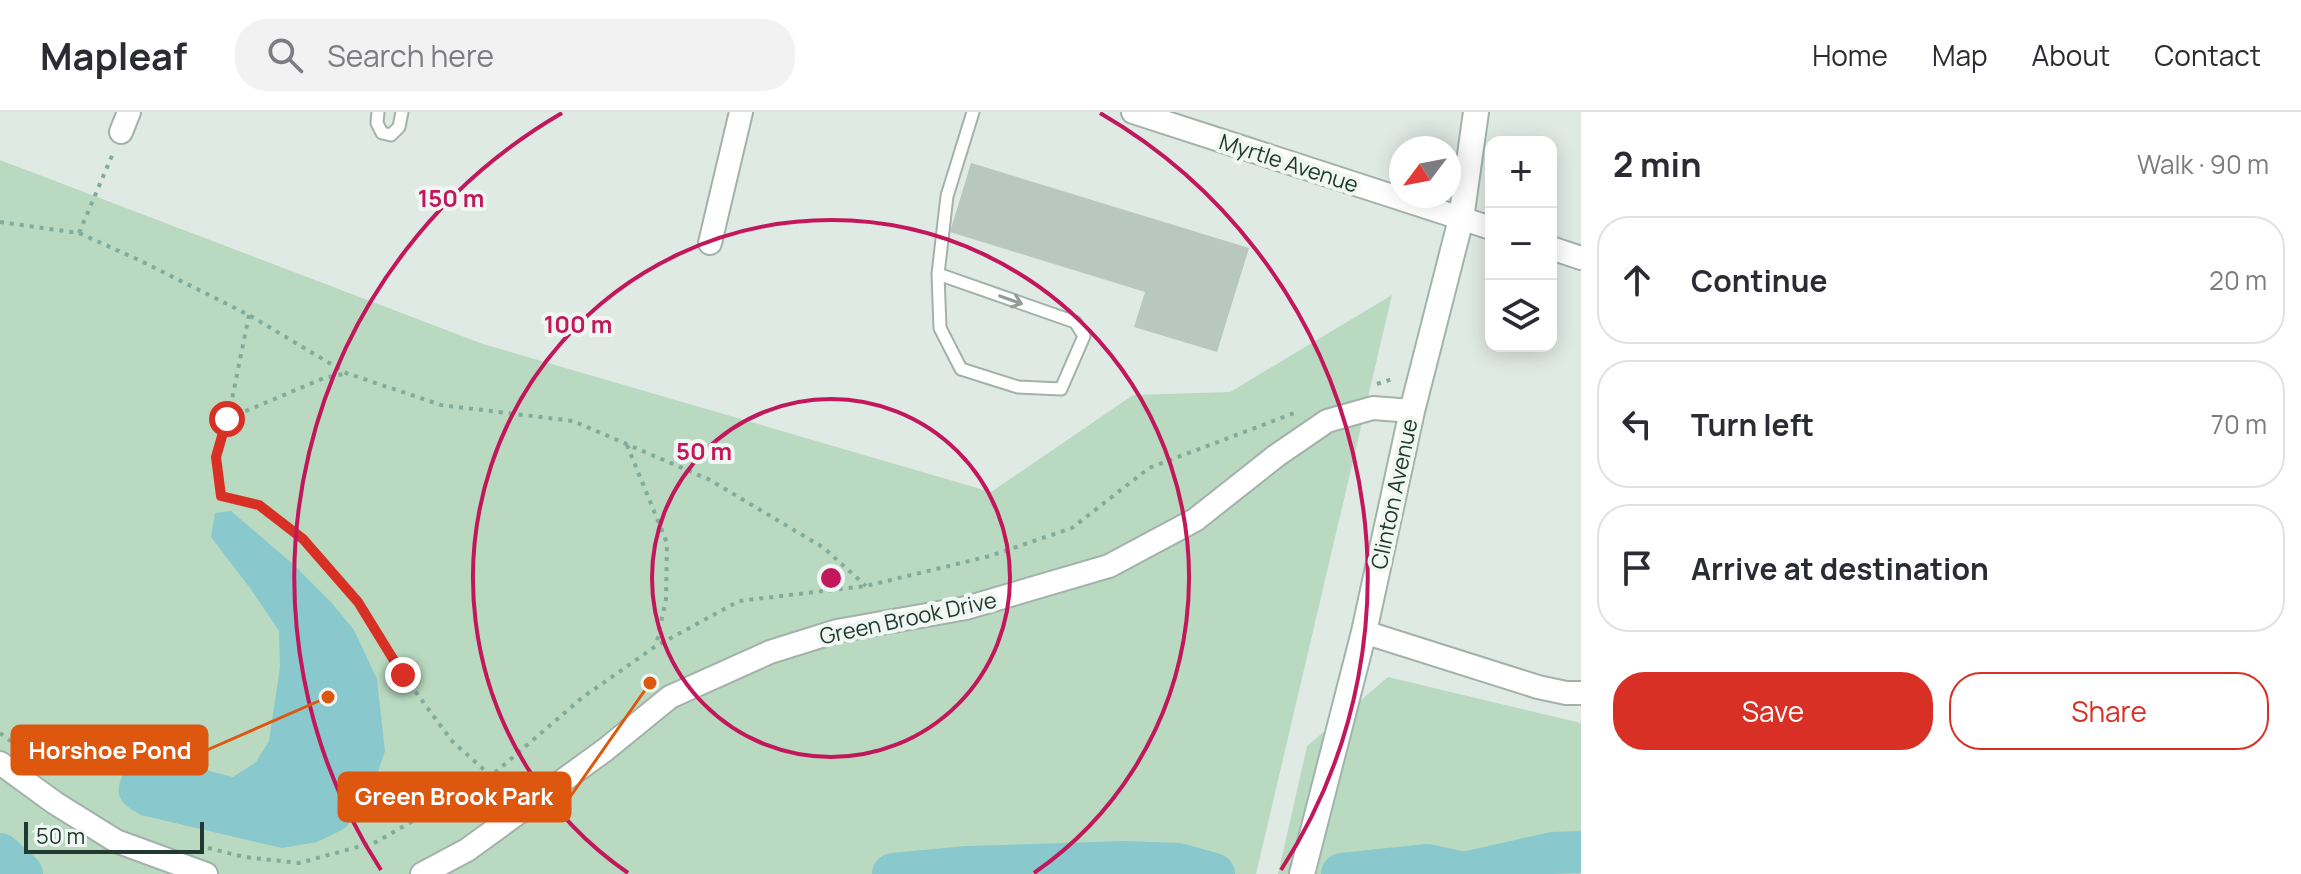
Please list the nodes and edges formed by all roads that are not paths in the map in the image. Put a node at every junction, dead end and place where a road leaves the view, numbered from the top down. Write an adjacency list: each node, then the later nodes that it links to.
1 (378, 112): 2 (lane)
2 (402, 112)
3 (741, 112): 9 (street)
4 (973, 112): 12 (lane)
5 (1133, 112): 7 (street, Myrtle Avenue)
6 (1476, 112): 7 (street, Clinton Avenue)
7 (1461, 219): 8 (street, Myrtle Avenue); 13 (street, Clinton Avenue)
8 (1485, 226)
9 (710, 243)
10 (1557, 250): 11 (street)
11 (1581, 258)
12 (938, 274): 12 (lane, one-way to 12)
13 (1412, 411): 14 (street, Clinton Avenue); 18 (street, Green Brook Drive)
14 (1364, 632): 15 (street); 19 (street, Clinton Avenue)
15 (1581, 693)
16 (0, 763): 17 (street)
17 (206, 874)
18 (422, 874)
19 (1302, 874)

